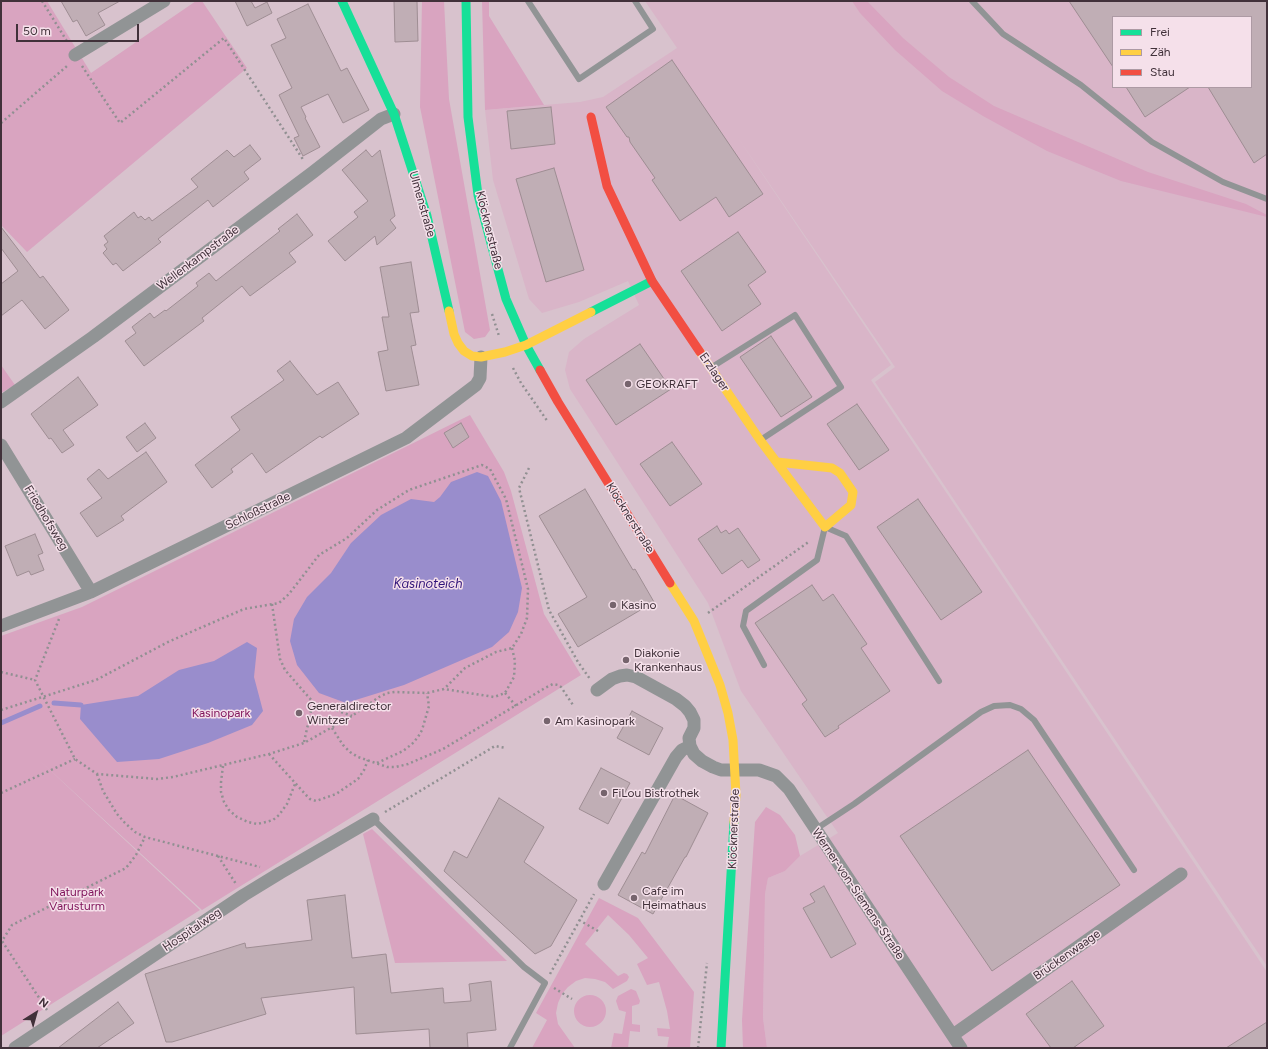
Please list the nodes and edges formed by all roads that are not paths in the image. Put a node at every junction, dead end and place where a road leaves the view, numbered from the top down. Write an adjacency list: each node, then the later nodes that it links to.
1 (164, 1): 7 (street)
2 (342, 1): 8 (street, Ulmenstraße)
3 (466, 1): 12 (street, Klöcknerstraße)
4 (528, 1): 5 (lane)
5 (635, 1)
6 (972, 1): 10 (lane)
7 (75, 55)
8 (394, 114): 13 (street, Ulmenstraße); 15 (street, Wellenkampstraße)
9 (592, 117): 11 (street, Erzlager)
10 (1267, 199)
11 (652, 281): 12 (street); 14 (street, Erzlager)
12 (526, 345): 13 (street); 26 (street, Klöcknerstraße)
13 (481, 357): 20 (street, Schloßstraße)
14 (711, 368): 16 (street, Erzlager); 16 (lane)
15 (1, 402)
16 (760, 440): 18 (street, Erzlager)
17 (1, 445): 20 (street, Friedhofsweg)
18 (776, 462): 19 (street, Erzlager); 19 (street)
19 (825, 527): 22 (lane); 23 (lane)
20 (91, 592): 21 (street, Schloßstraße)
21 (1, 626)
22 (764, 665)
23 (939, 681)
24 (597, 690): 25 (street)
25 (690, 746): 26 (street); 31 (street)
26 (736, 770): 28 (street, Werner-von-Siemens-Straße); 35 (street, Klöcknerstraße)
27 (373, 819): 33 (street, Hospitalweg); 34 (lane)
28 (816, 829): 29 (lane); 32 (street, Werner-von-Siemens-Straße)
29 (1134, 870)
30 (1181, 874): 32 (street, Brückenwaage)
31 (604, 884)
32 (953, 1035): 36 (street, Werner-von-Siemens-Straße)
33 (14, 1048)
34 (510, 1048)
35 (721, 1048)
36 (961, 1048)

